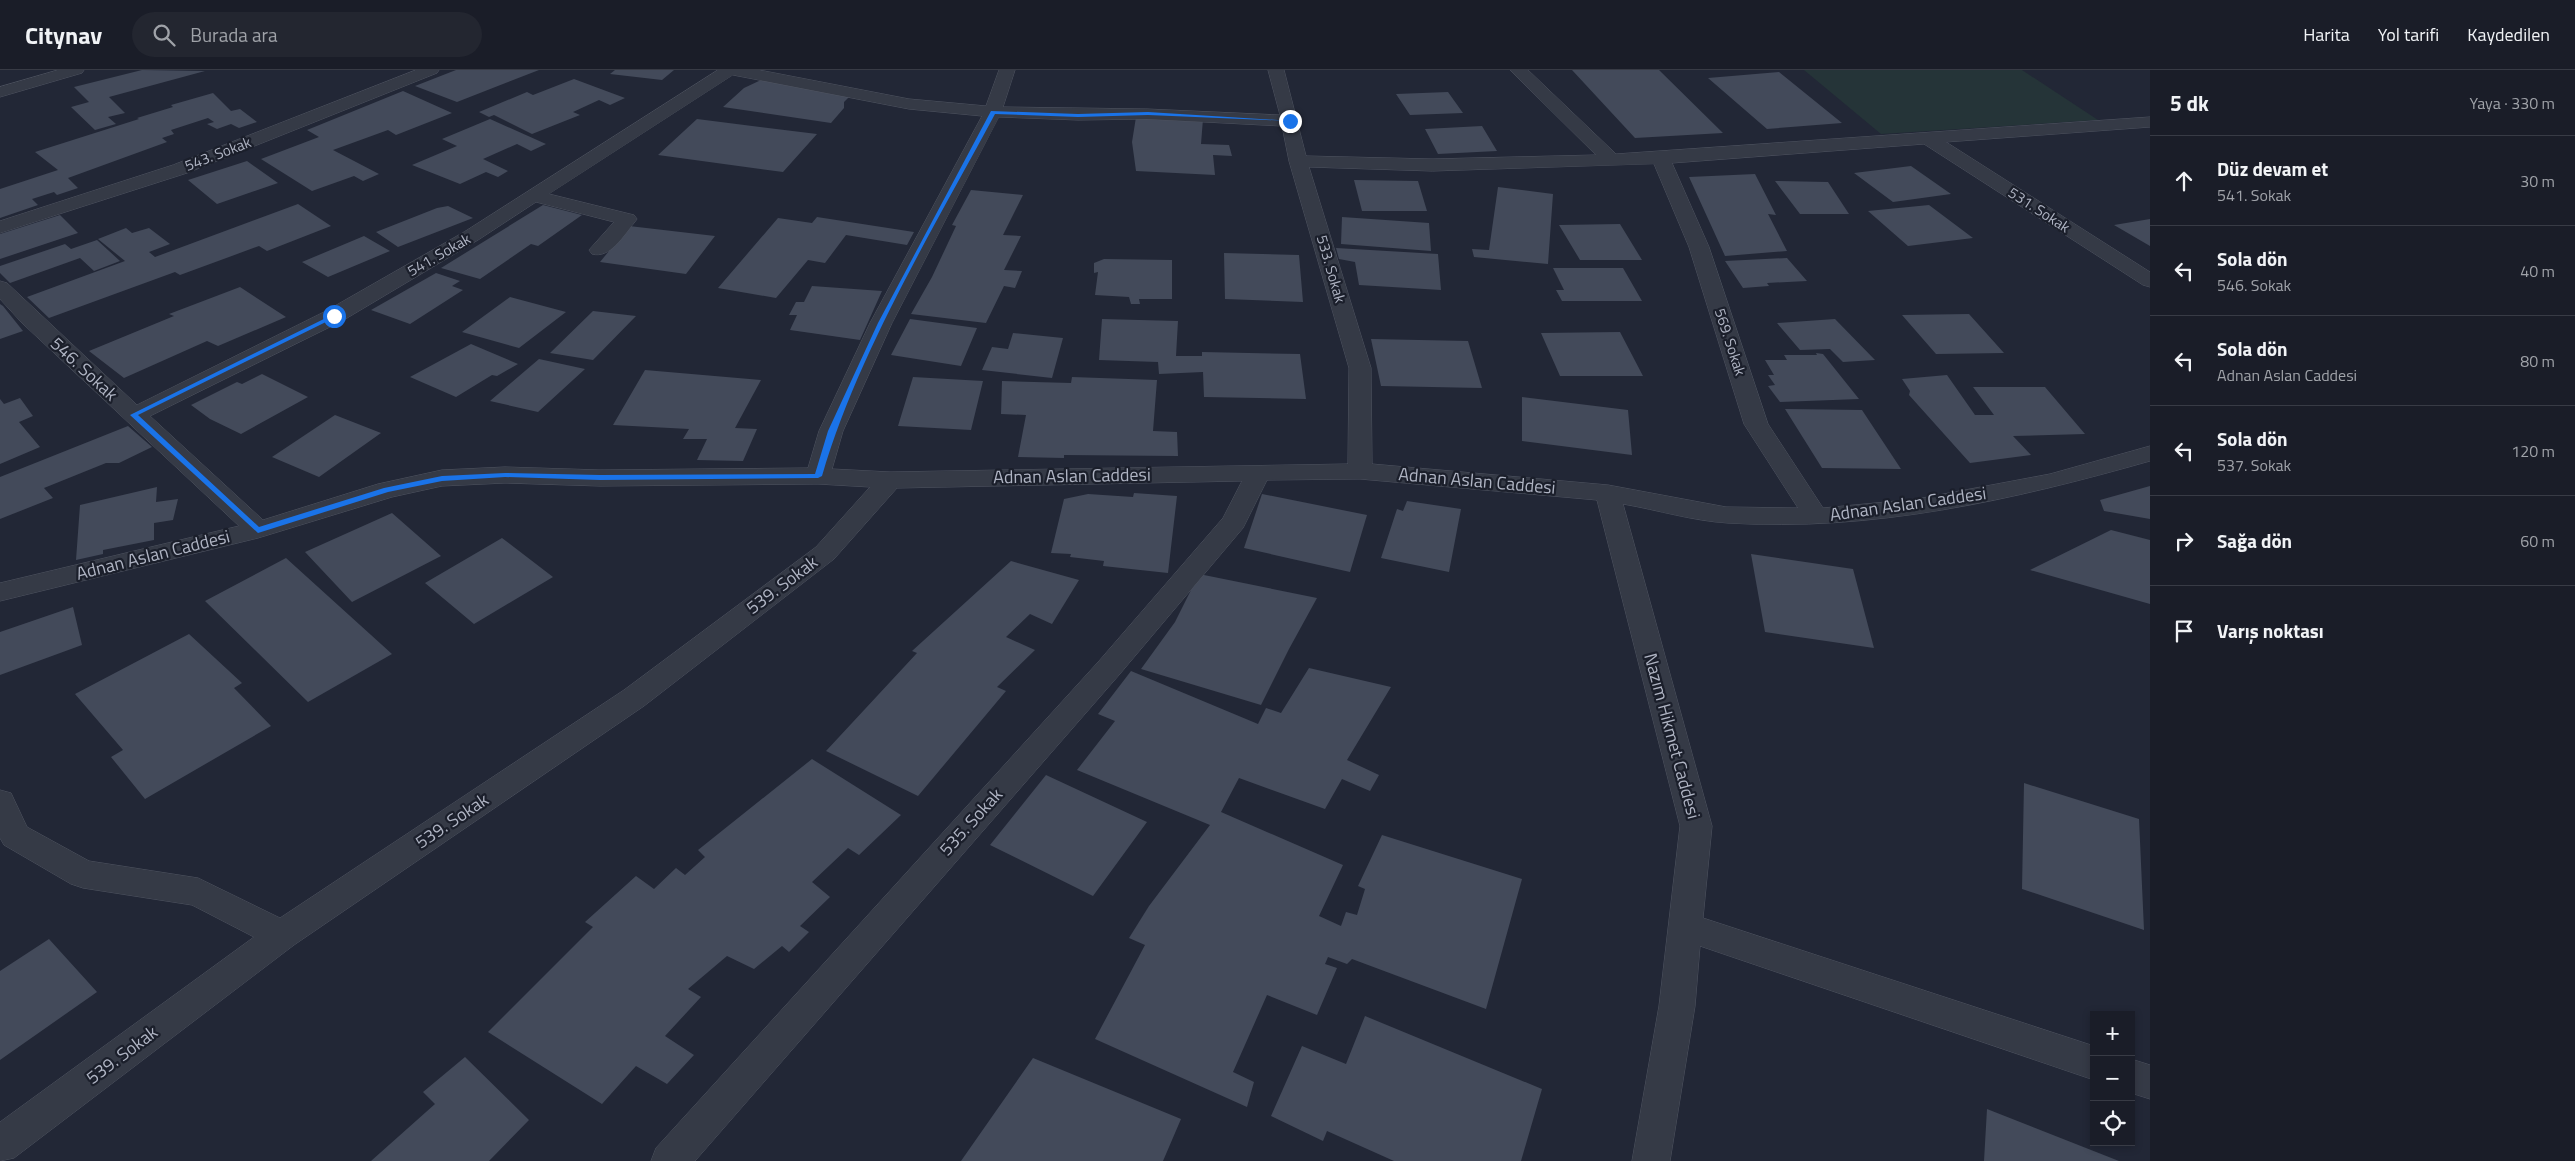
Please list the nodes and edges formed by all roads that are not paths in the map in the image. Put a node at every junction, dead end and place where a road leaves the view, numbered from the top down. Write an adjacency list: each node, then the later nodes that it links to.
1 (76, 70): 7 (street)
2 (431, 70): 16 (street, 543. Sokak)
3 (731, 70): 8 (street); 15 (street, 541. Sokak)
4 (1007, 70): 8 (street)
5 (1276, 70): 9 (street, 533. Sokak)
6 (1518, 70): 13 (street)
7 (0, 92)
8 (993, 112): 9 (street); 24 (street)
9 (1290, 121): 14 (street, 533. Sokak)
10 (2150, 122): 11 (street)
11 (1928, 139): 12 (street); 18 (street, 531. Sokak)
12 (1661, 158): 13 (street); 27 (street, 569. Sokak)
13 (1611, 159): 14 (street)
14 (1298, 161): 22 (street, 533. Sokak)
15 (535, 196): 17 (street); 20 (street, 541. Sokak)
16 (0, 227)
17 (599, 250)
18 (2150, 281)
19 (0, 287): 20 (street, 546. Sokak)
20 (134, 415): 28 (street, 546. Sokak)
21 (2150, 453): 27 (street, Adnan Aslan Caddesi)
22 (1360, 471): 23 (street, Adnan Aslan Caddesi); 26 (street, Adnan Aslan Caddesi)
23 (1258, 473): 25 (street, Adnan Aslan Caddesi); 37 (street, 535. Sokak)
24 (818, 476): 25 (street, Adnan Aslan Caddesi); 28 (street, Adnan Aslan Caddesi)
25 (890, 480): 32 (street, 539. Sokak)
26 (1608, 493): 27 (street, Adnan Aslan Caddesi); 31 (street, Nazım Hikmet Caddesi)
27 (1816, 517)
28 (258, 530): 29 (street, Adnan Aslan Caddesi)
29 (0, 592)
30 (0, 802): 32 (street)
31 (1686, 927): 33 (street); 38 (street, Nazım Hikmet Caddesi)
32 (282, 935): 36 (street, 539. Sokak)
33 (2090, 1062)
34 (2135, 1077): 35 (street)
35 (2150, 1082)
36 (0, 1145)
37 (670, 1161)
38 (1651, 1161)

